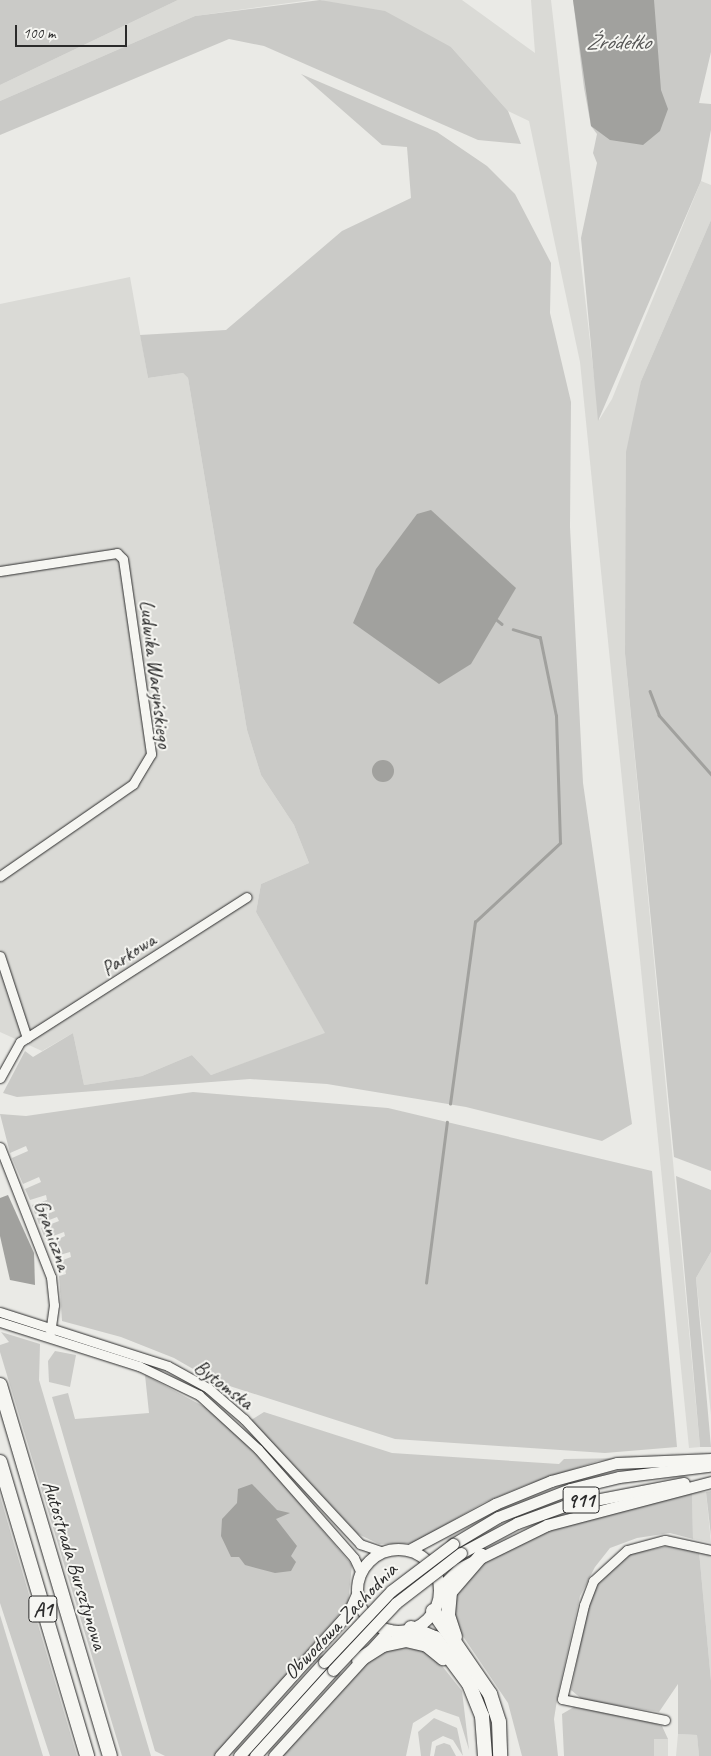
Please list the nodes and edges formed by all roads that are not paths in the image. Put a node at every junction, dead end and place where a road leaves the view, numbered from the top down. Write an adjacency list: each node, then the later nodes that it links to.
1 (0, 571): 2 (street, Ludwika Waryńskiego)
2 (0, 876)
3 (247, 897): 5 (street, Parkowa)
4 (0, 956): 5 (street)
5 (27, 1038): 6 (street)
6 (0, 1078)
7 (0, 1147): 10 (street, Graniczna)
8 (0, 1312): 10 (street, Bytomska)
9 (0, 1322): 11 (street, Bytomska)
10 (51, 1328): 11 (street, Graniczna); 19 (street, Bytomska)
11 (49, 1338): 21 (street, Bytomska)
12 (0, 1385): 33 (highway, Autostrada Bursztynowa / A1)
13 (711, 1459): 17 (main road)
14 (0, 1462): 32 (highway, Autostrada Bursztynowa / A1)
15 (711, 1466): 29 (main road, Obwodowa Zachodnia / 911, bridge)
16 (711, 1482): 20 (main road); 29 (main road, Obwodowa Zachodnia / 911, bridge)
17 (409, 1550): 19 (main road); 22 (main road)
18 (711, 1550): 31 (street)
19 (383, 1552): 21 (main road)
20 (481, 1556): 22 (main road); 27 (highway)
21 (361, 1573): 23 (main road)
22 (439, 1589): 24 (main road)
23 (357, 1592): 26 (main road); 34 (main road)
24 (433, 1611): 25 (main road); 27 (highway)
25 (411, 1628): 26 (main road); 30 (highway)
26 (389, 1630): 28 (main road)
27 (459, 1647): 39 (highway)
28 (359, 1660): 30 (highway); 37 (main road)
29 (328, 1666): 35 (main road, Obwodowa Zachodnia / 911); 36 (main road, Obwodowa Zachodnia / 911)
30 (480, 1710): 38 (highway)
31 (665, 1720)
32 (87, 1756)
33 (110, 1756)
34 (220, 1756)
35 (239, 1756)
36 (255, 1756)
37 (274, 1756)
38 (485, 1756)
39 (500, 1756)

